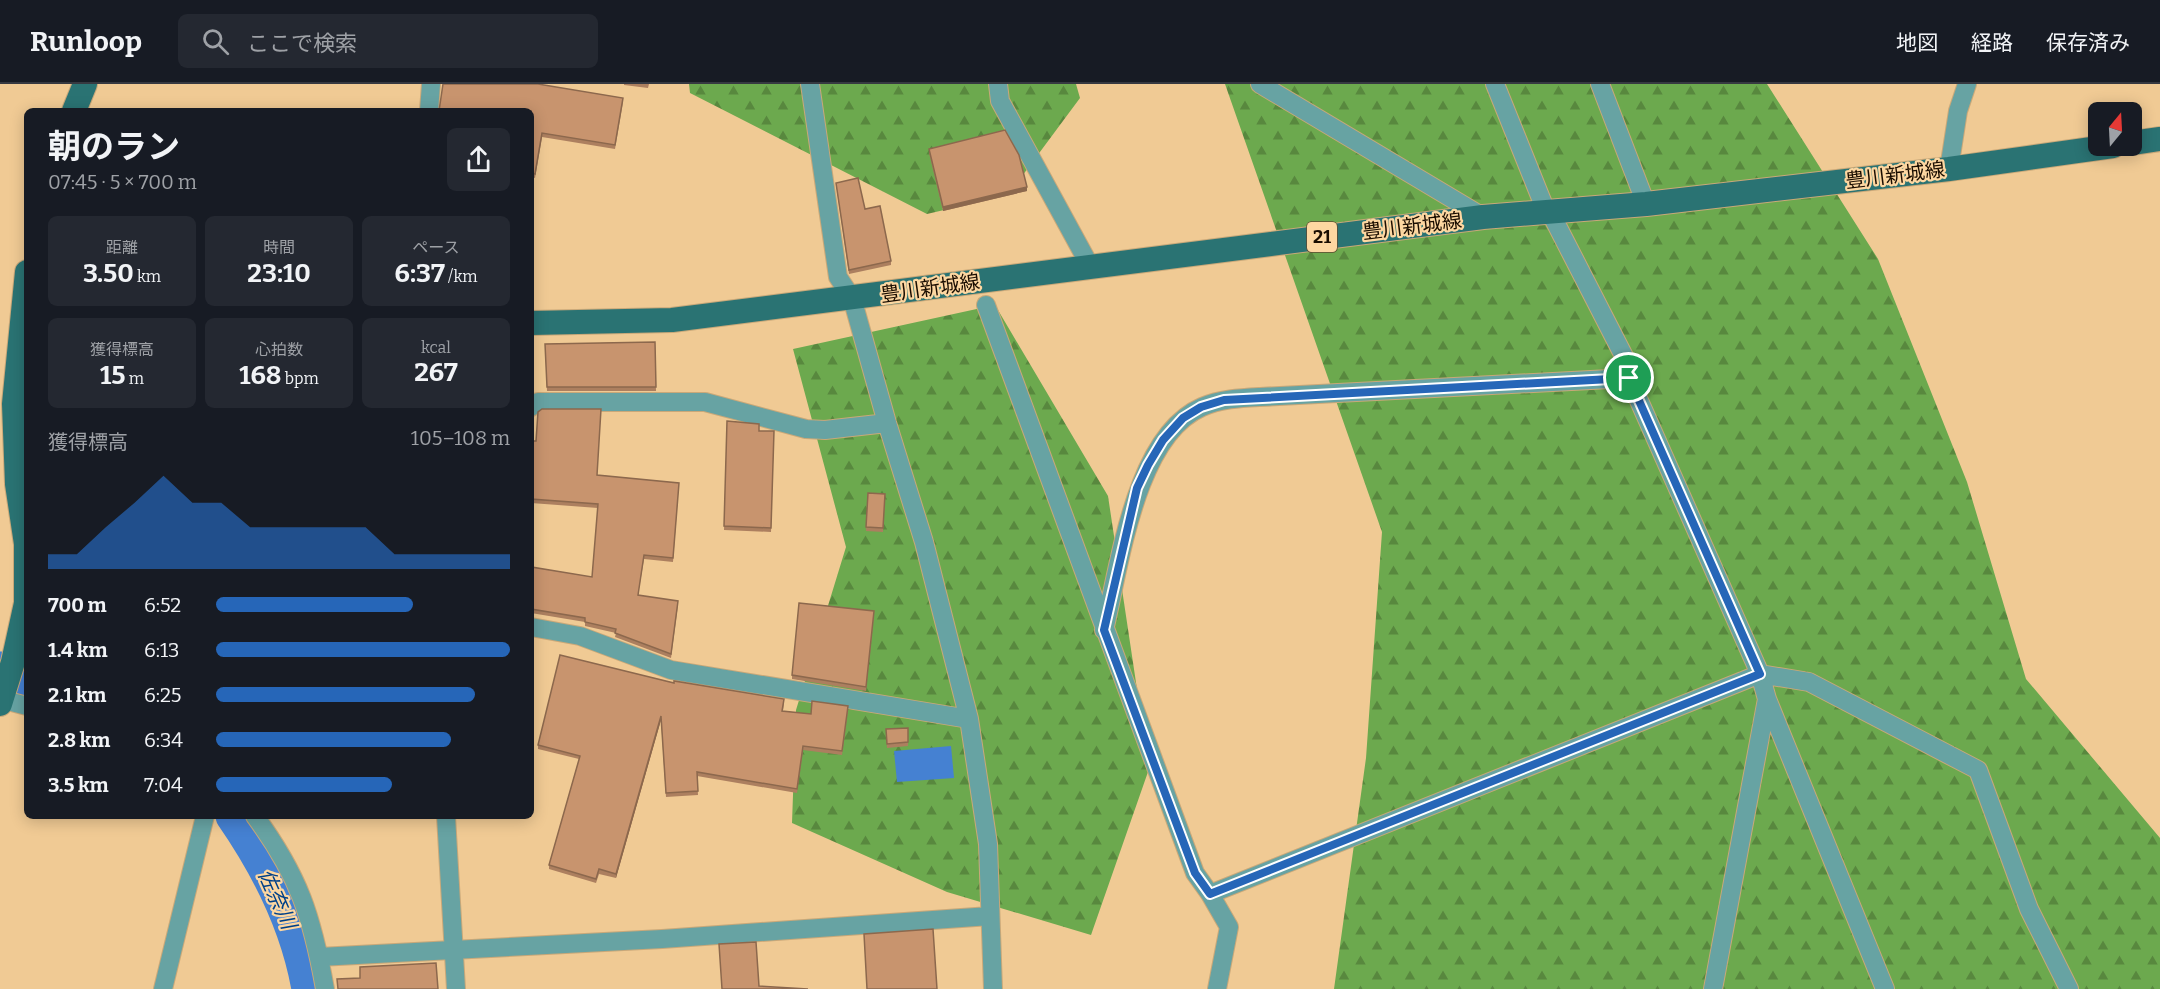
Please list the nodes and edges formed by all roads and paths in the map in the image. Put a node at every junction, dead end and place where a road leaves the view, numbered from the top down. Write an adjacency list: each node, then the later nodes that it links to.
1 (85, 84): 9 (main road)
2 (431, 84): 10 (street)
3 (810, 84): 20 (street)
4 (998, 84): 18 (street)
5 (1260, 84): 17 (street)
6 (1495, 84): 16 (street)
7 (1600, 84): 15 (street)
8 (1967, 84): 14 (street)
9 (75, 108)
10 (429, 108)
11 (2160, 139): 12 (main road)
12 (2142, 142)
13 (2088, 150): 14 (main road, 豊川新城線 / 21)
14 (1949, 169): 15 (main road, 豊川新城線 / 21)
15 (1646, 204): 16 (main road, 豊川新城線 / 21)
16 (1550, 210): 17 (main road, 豊川新城線 / 21); 24 (street)
17 (1483, 218): 18 (main road, 豊川新城線 / 21)
18 (1090, 266): 20 (main road, 豊川新城線 / 21)
19 (24, 285): 22 (main road)
20 (852, 298): 23 (main road, 豊川新城線 / 21); 27 (street)
21 (986, 305): 31 (street)
22 (16, 321): 26 (main road)
23 (534, 324)
24 (1629, 378): 31 (street); 33 (street)
25 (534, 405): 27 (street)
26 (20, 406): 28 (main road)
27 (886, 423): 37 (street)
28 (24, 531)
29 (24, 623): 32 (main road)
30 (534, 628): 37 (street)
31 (1104, 630): 41 (street)
32 (20, 664): 35 (main road)
33 (1760, 674): 34 (street); 41 (street); 52 (street)
34 (1767, 699): 45 (street); 51 (street)
35 (0, 701): 36 (street)
36 (24, 705)
37 (969, 719): 42 (street)
38 (204, 819): 46 (street)
39 (257, 819): 44 (street)
40 (446, 819): 43 (street)
41 (1210, 894): 50 (street)
42 (990, 916): 43 (street); 49 (street)
43 (454, 950): 44 (street); 48 (street)
44 (319, 957): 47 (street)
45 (1713, 988)
46 (163, 989)
47 (325, 989)
48 (456, 989)
49 (993, 989)
50 (1217, 989)
51 (1885, 989)
52 (2069, 989)

